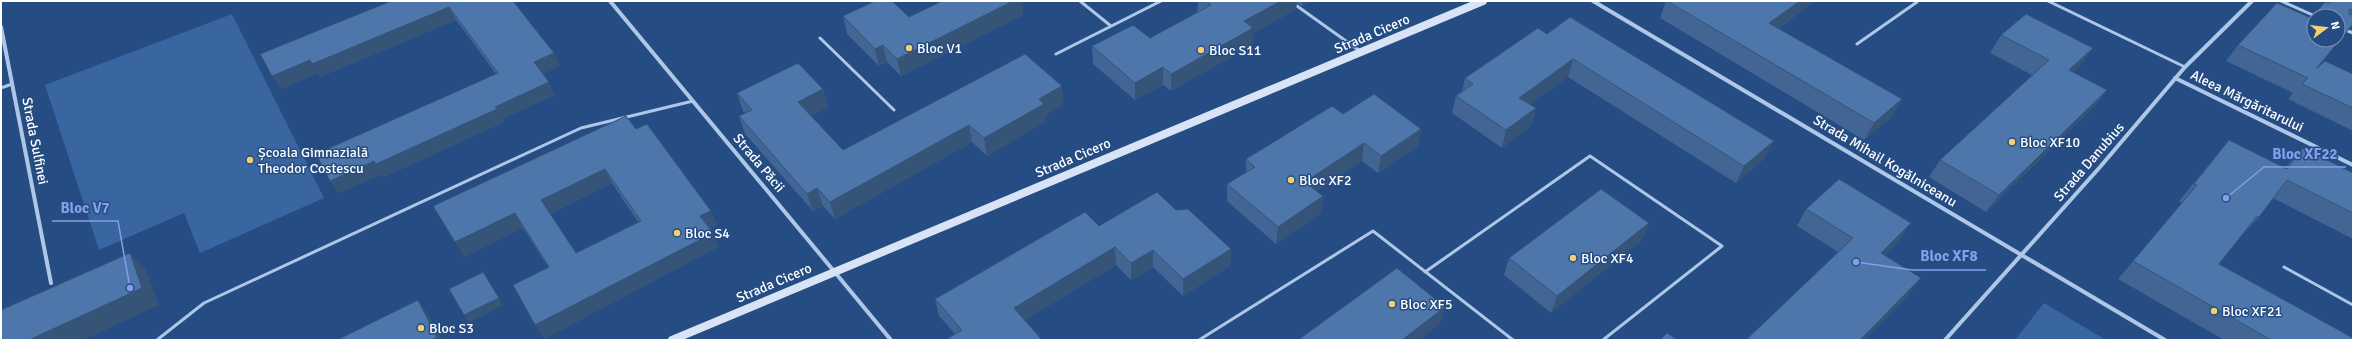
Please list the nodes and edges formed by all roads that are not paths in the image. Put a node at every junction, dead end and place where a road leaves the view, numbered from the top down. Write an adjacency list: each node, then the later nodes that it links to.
1 (610, 1): 22 (street, Strada Păcii)
2 (1080, 1): 12 (lane)
3 (1161, 1): 12 (lane)
4 (1290, 1): 16 (lane)
5 (1483, 1): 16 (main road, Strada Cicero)
6 (1593, 1): 25 (street, Strada Mihail Kogălniceanu)
7 (1917, 1): 15 (lane)
8 (2048, 1): 18 (lane)
9 (2252, 1): 18 (street, Strada Danubius)
10 (2281, 1): 11 (lane)
11 (2306, 12)
12 (1111, 26): 17 (lane)
13 (1, 27): 20 (street, Strada Sulfinei)
14 (820, 38): 23 (lane)
15 (1857, 44)
16 (1361, 52): 27 (main road, Strada Cicero)
17 (1056, 54)
18 (2185, 67): 19 (street, Strada Danubius)
19 (2175, 78): 24 (street, Aleea Mărgăritarului); 25 (street, Strada Danubius)
20 (13, 84): 21 (lane); 29 (street, Strada Sulfinei)
21 (1, 88)
22 (693, 101): 27 (street, Strada Păcii); 31 (lane)
23 (894, 110)
24 (2353, 165)
25 (2021, 256): 37 (street, Strada Danubius); 38 (street, Strada Mihail Kogălniceanu)
26 (2284, 267): 30 (lane)
27 (834, 272): 32 (main road, Strada Cicero); 33 (street, Strada Păcii)
28 (1425, 272): 34 (lane); 35 (lane); 36 (lane)
29 (51, 283)
30 (2353, 305)
31 (157, 340)
32 (672, 340)
33 (891, 340)
34 (1199, 340)
35 (1513, 340)
36 (1603, 340)
37 (1945, 340)
38 (2166, 340)

